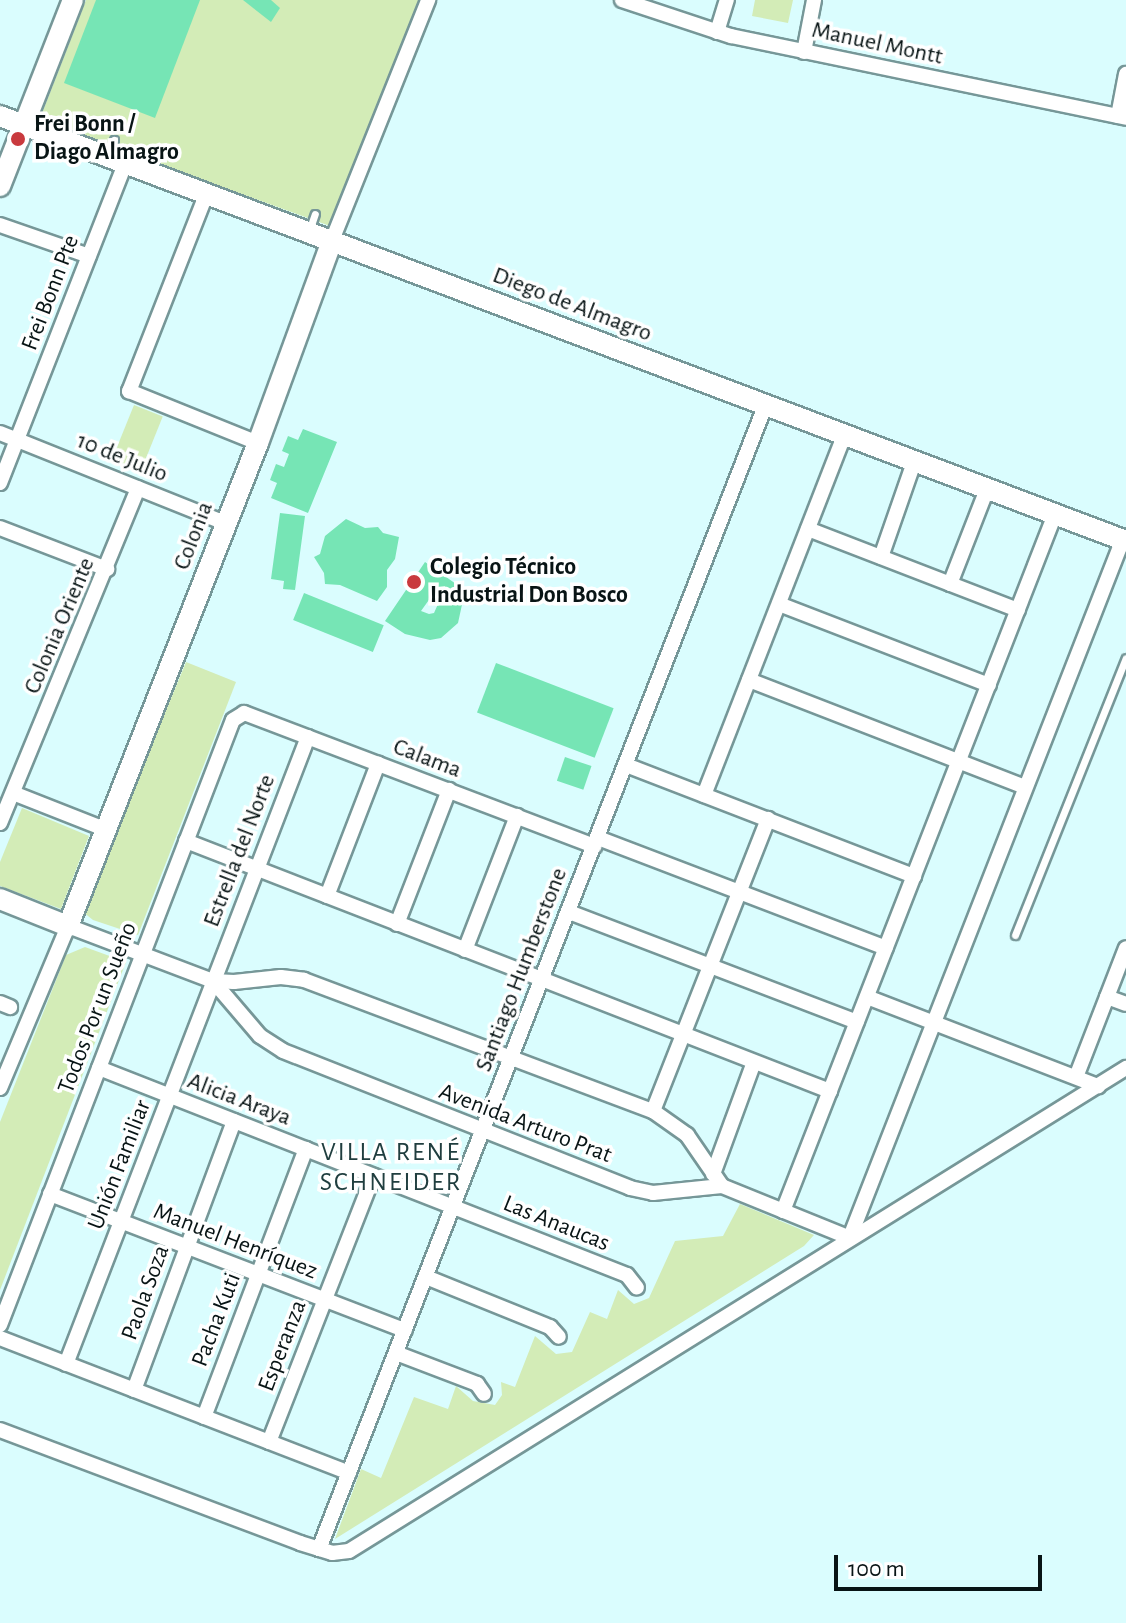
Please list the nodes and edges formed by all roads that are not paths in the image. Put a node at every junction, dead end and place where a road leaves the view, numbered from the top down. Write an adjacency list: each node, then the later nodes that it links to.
1 (73, 0): 11 (street)
2 (428, 0): 16 (street, Colonia)
3 (622, 0): 6 (street, Manuel Montt)
4 (727, 0): 6 (street)
5 (814, 0): 7 (street)
6 (717, 32): 7 (street, Manuel Montt)
7 (804, 52): 10 (street, Manuel Montt)
8 (1126, 74): 10 (street)
9 (0, 116): 11 (street, Diego de Almagro)
10 (1122, 117)
11 (24, 125): 12 (street, Diego de Almagro); 13 (street)
12 (116, 154): 14 (street, Diego de Almagro); 17 (street, Frei Bonn Pte)
13 (0, 186)
14 (206, 195): 16 (street, Diego de Almagro); 22 (street)
15 (0, 225): 17 (street)
16 (331, 243): 18 (street, Diego de Almagro); 22 (street, Colonia)
17 (89, 256): 21 (street, Frei Bonn Pte)
18 (765, 406): 20 (street, Diego de Almagro); 44 (street, Santiago Humberstone)
19 (0, 433): 21 (street, 10 de Julio)
20 (844, 436): 23 (street, Diego de Almagro); 30 (street)
21 (19, 440): 24 (street, Frei Bonn Pte); 25 (street, 10 de Julio)
22 (258, 443): 28 (street, Colonia)
23 (914, 462): 26 (street, Diego de Almagro); 32 (street)
24 (0, 483)
25 (138, 488): 28 (street, 10 de Julio); 33 (street, Colonia Oriente)
26 (987, 489): 27 (street, Diego de Almagro); 34 (street)
27 (1055, 514): 31 (street, Diego de Almagro); 36 (street)
28 (227, 524): 52 (street, Colonia)
29 (0, 528): 33 (street)
30 (808, 529): 32 (street); 35 (street)
31 (1124, 540): 45 (street)
32 (881, 557): 34 (street)
33 (107, 569): 47 (street, Colonia Oriente)
34 (950, 584): 36 (street)
35 (779, 604): 38 (street); 39 (street)
36 (1018, 610): 39 (street)
37 (1126, 658): 63 (lane)
38 (749, 680): 42 (street); 48 (street)
39 (989, 685): 42 (street)
40 (244, 713): 41 (street, Calama); 53 (street, Todos Por un Sueño)
41 (308, 737): 43 (street, Calama); 55 (street, Estrella del Norte)
42 (959, 761): 45 (street); 56 (street)
43 (378, 764): 46 (street, Calama); 58 (street)
44 (626, 765): 48 (street); 54 (street, Santiago Humberstone)
45 (1025, 787): 75 (street)
46 (449, 790): 49 (street, Calama); 61 (street)
47 (13, 793): 51 (street, Colonia Oriente); 52 (street)
48 (704, 795): 50 (street)
49 (517, 816): 54 (street, Calama); 66 (street)
50 (768, 819): 56 (street); 57 (street)
51 (0, 823)
52 (107, 830): 62 (street, Colonia)
53 (186, 841): 55 (street); 67 (street, Todos Por un Sueño)
54 (596, 842): 57 (street, Calama); 60 (street, Santiago Humberstone)
55 (257, 869): 58 (street); 70 (street, Estrella del Norte)
56 (914, 876): 64 (street)
57 (739, 892): 64 (street, Calama); 68 (street)
58 (327, 896): 61 (street)
59 (0, 899): 62 (street)
60 (569, 912): 68 (street); 69 (street, Santiago Humberstone)
61 (397, 924): 66 (street)
62 (68, 926): 67 (street, Avenida Arturo Prat); 83 (street, Colonia)
63 (1015, 935)
64 (886, 948): 71 (street)
65 (1126, 948): 72 (street)
66 (465, 950): 69 (street)
67 (142, 954): 70 (street, Avenida Arturo Prat); 79 (street, Todos Por un Sueño)
68 (710, 966): 74 (street); 76 (street)
69 (542, 980): 76 (street); 77 (street, Santiago Humberstone)
70 (213, 981): 77 (street, Avenida Arturo Prat); 85 (street, Unión Familiar); 88 (street, Avenida Arturo Prat)
71 (867, 997): 74 (street); 75 (street)
72 (1107, 997): 73 (street); 81 (street)
73 (1126, 1004)
74 (857, 1022): 84 (street)
75 (934, 1023): 81 (street); 96 (street)
76 (683, 1035): 78 (street); 86 (street)
77 (511, 1060): 86 (street, Avenida Arturo Prat); 88 (street, Santiago Humberstone)
78 (754, 1062): 84 (street); 91 (street)
79 (99, 1068): 85 (street, Alicia Araya); 92 (street, Todos Por un Sueño)
80 (1126, 1068): 82 (street)
81 (1076, 1077): 82 (street)
82 (1098, 1086): 96 (street)
83 (0, 1088)
84 (830, 1091): 94 (street)
85 (170, 1096): 87 (street, Alicia Araya); 95 (street, Unión Familiar)
86 (653, 1111): 91 (street, Avenida Arturo Prat)
87 (234, 1121): 89 (street, Alicia Araya); 97 (street, Paola Soza)
88 (483, 1132): 91 (street, Avenida Arturo Prat); 93 (street, Santiago Humberstone)
89 (306, 1149): 90 (street, Alicia Araya); 98 (street, Pacha Kuti)
90 (373, 1176): 93 (street, Alicia Araya); 101 (street, Esperanza)
91 (718, 1180): 94 (street, Avenida Arturo Prat)
92 (50, 1194): 95 (street, Manuel Henríquez); 102 (street, Todos Por un Sueño)
93 (453, 1207): 99 (street, Santiago Humberstone); 100 (street, Las Anaucas)
94 (783, 1211): 96 (street, Avenida Arturo Prat)
95 (121, 1221): 97 (street, Manuel Henríquez); 107 (street, Unión Familiar)
96 (850, 1238): 114 (street)
97 (187, 1247): 98 (street, Manuel Henríquez); 108 (street, Paola Soza)
98 (258, 1274): 101 (street, Manuel Henríquez); 110 (street, Pacha Kuti)
99 (426, 1277): 103 (street, Santiago Humberstone); 104 (street)
100 (637, 1288)
101 (325, 1300): 103 (street, Manuel Henríquez); 112 (street, Esperanza)
102 (0, 1325)
103 (405, 1330): 106 (street, Santiago Humberstone)
104 (559, 1337)
105 (0, 1338): 107 (street)
106 (396, 1353): 109 (street); 113 (street, Santiago Humberstone)
107 (66, 1364): 108 (street)
108 (134, 1390): 110 (street)
109 (484, 1394)
110 (204, 1417): 112 (street)
111 (0, 1430): 114 (street)
112 (269, 1442): 113 (street)
113 (349, 1473): 114 (street, Santiago Humberstone)
114 (319, 1549)

